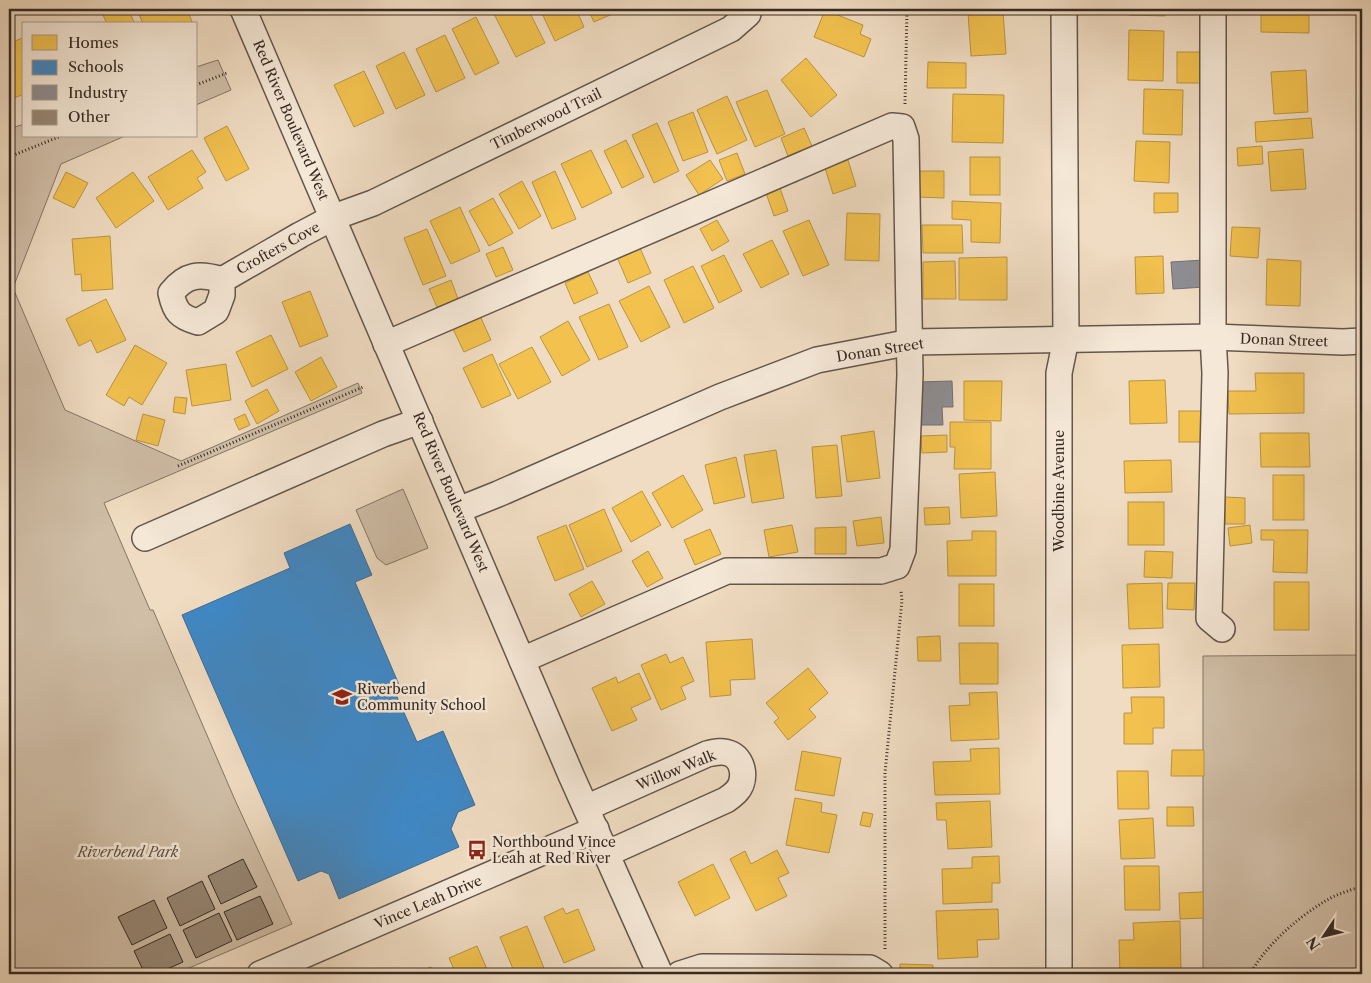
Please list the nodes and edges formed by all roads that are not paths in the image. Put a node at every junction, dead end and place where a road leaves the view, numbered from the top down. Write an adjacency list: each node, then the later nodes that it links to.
1 (243, 9): 5 (street, Red River Boulevard West)
2 (749, 9): 5 (street, Timberwood Trail)
3 (1064, 9): 8 (street, Woodbine Avenue)
4 (1213, 9): 7 (street)
5 (334, 217): 6 (street, Crofters Cove); 11 (street, Red River Boulevard West)
6 (222, 280)
7 (1213, 337): 8 (street, Donan Street); 9 (street, Donan Street); 15 (street)
8 (1066, 339): 10 (street, Donan Street); 23 (street, Woodbine Avenue)
9 (1362, 341)
10 (911, 342): 11 (street); 13 (street, Donan Street); 16 (street)
11 (386, 344): 12 (street, Red River Boulevard West)
12 (420, 422): 13 (street, Red River Boulevard West); 14 (street)
13 (458, 510): 16 (street, Red River Boulevard West)
14 (145, 538)
15 (1222, 629)
16 (522, 660): 17 (street, Red River Boulevard West)
17 (591, 819): 18 (street, Red River Boulevard West); 18 (street, Willow Walk); 19 (street, Vince Leah Drive)
18 (606, 854): 20 (street, Red River Boulevard West)
19 (260, 974)
20 (660, 974)
21 (680, 974): 22 (street)
22 (880, 974)
23 (1059, 974)

